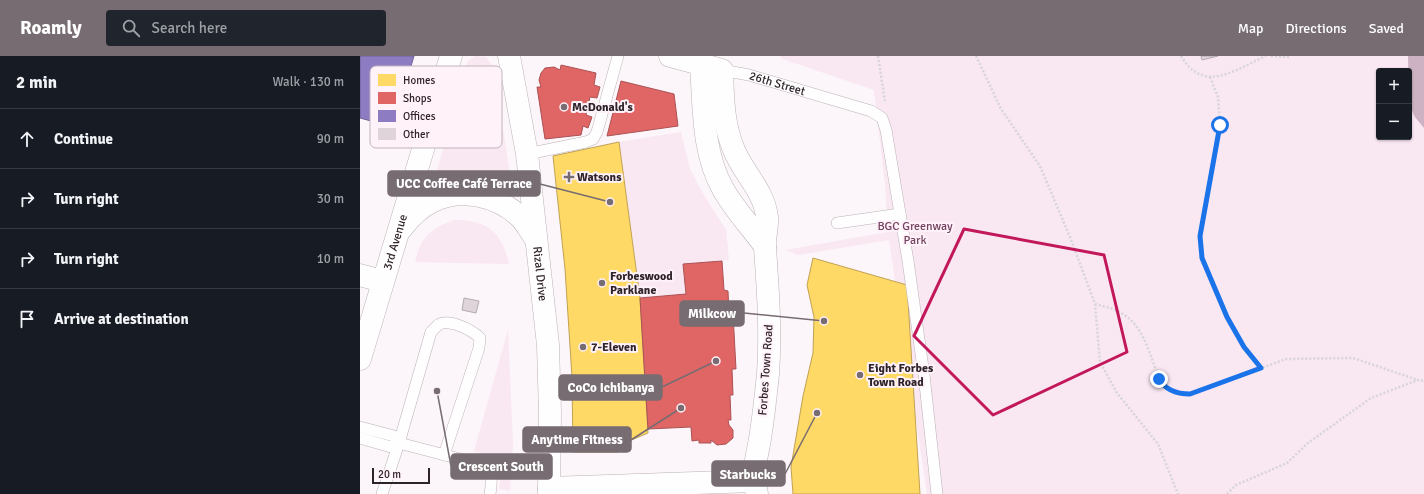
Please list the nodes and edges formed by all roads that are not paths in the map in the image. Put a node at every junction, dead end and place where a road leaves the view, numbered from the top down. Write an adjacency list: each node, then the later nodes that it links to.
1 (451, 56): 6 (street, 3rd Avenue)
2 (509, 56): 9 (street, Rizal Drive)
3 (618, 56): 9 (lane)
4 (670, 56): 5 (street, 26th Street)
5 (701, 65): 7 (street, 26th Street); 14 (street)
6 (448, 66)
7 (722, 70): 10 (lane, 26th Street); 14 (street, Forbes Town Road)
8 (423, 148): 12 (street, 3rd Avenue)
9 (526, 154): 13 (street, Rizal Drive)
10 (900, 214): 11 (lane); 26 (lane)
11 (837, 223)
12 (398, 232): 13 (street); 16 (street, 3rd Avenue)
13 (535, 238): 23 (street, Rizal Drive)
14 (765, 246): 22 (street, Forbes Town Road)
15 (360, 275): 16 (street)
16 (382, 281): 17 (street, 3rd Avenue)
17 (360, 359)
18 (360, 427): 20 (lane)
19 (360, 438): 20 (lane)
20 (399, 443): 21 (lane); 21 (lane); 24 (lane)
21 (444, 454): 25 (lane)
22 (755, 488): 23 (street)
23 (549, 491)
24 (382, 494)
25 (490, 494)
26 (936, 494)

